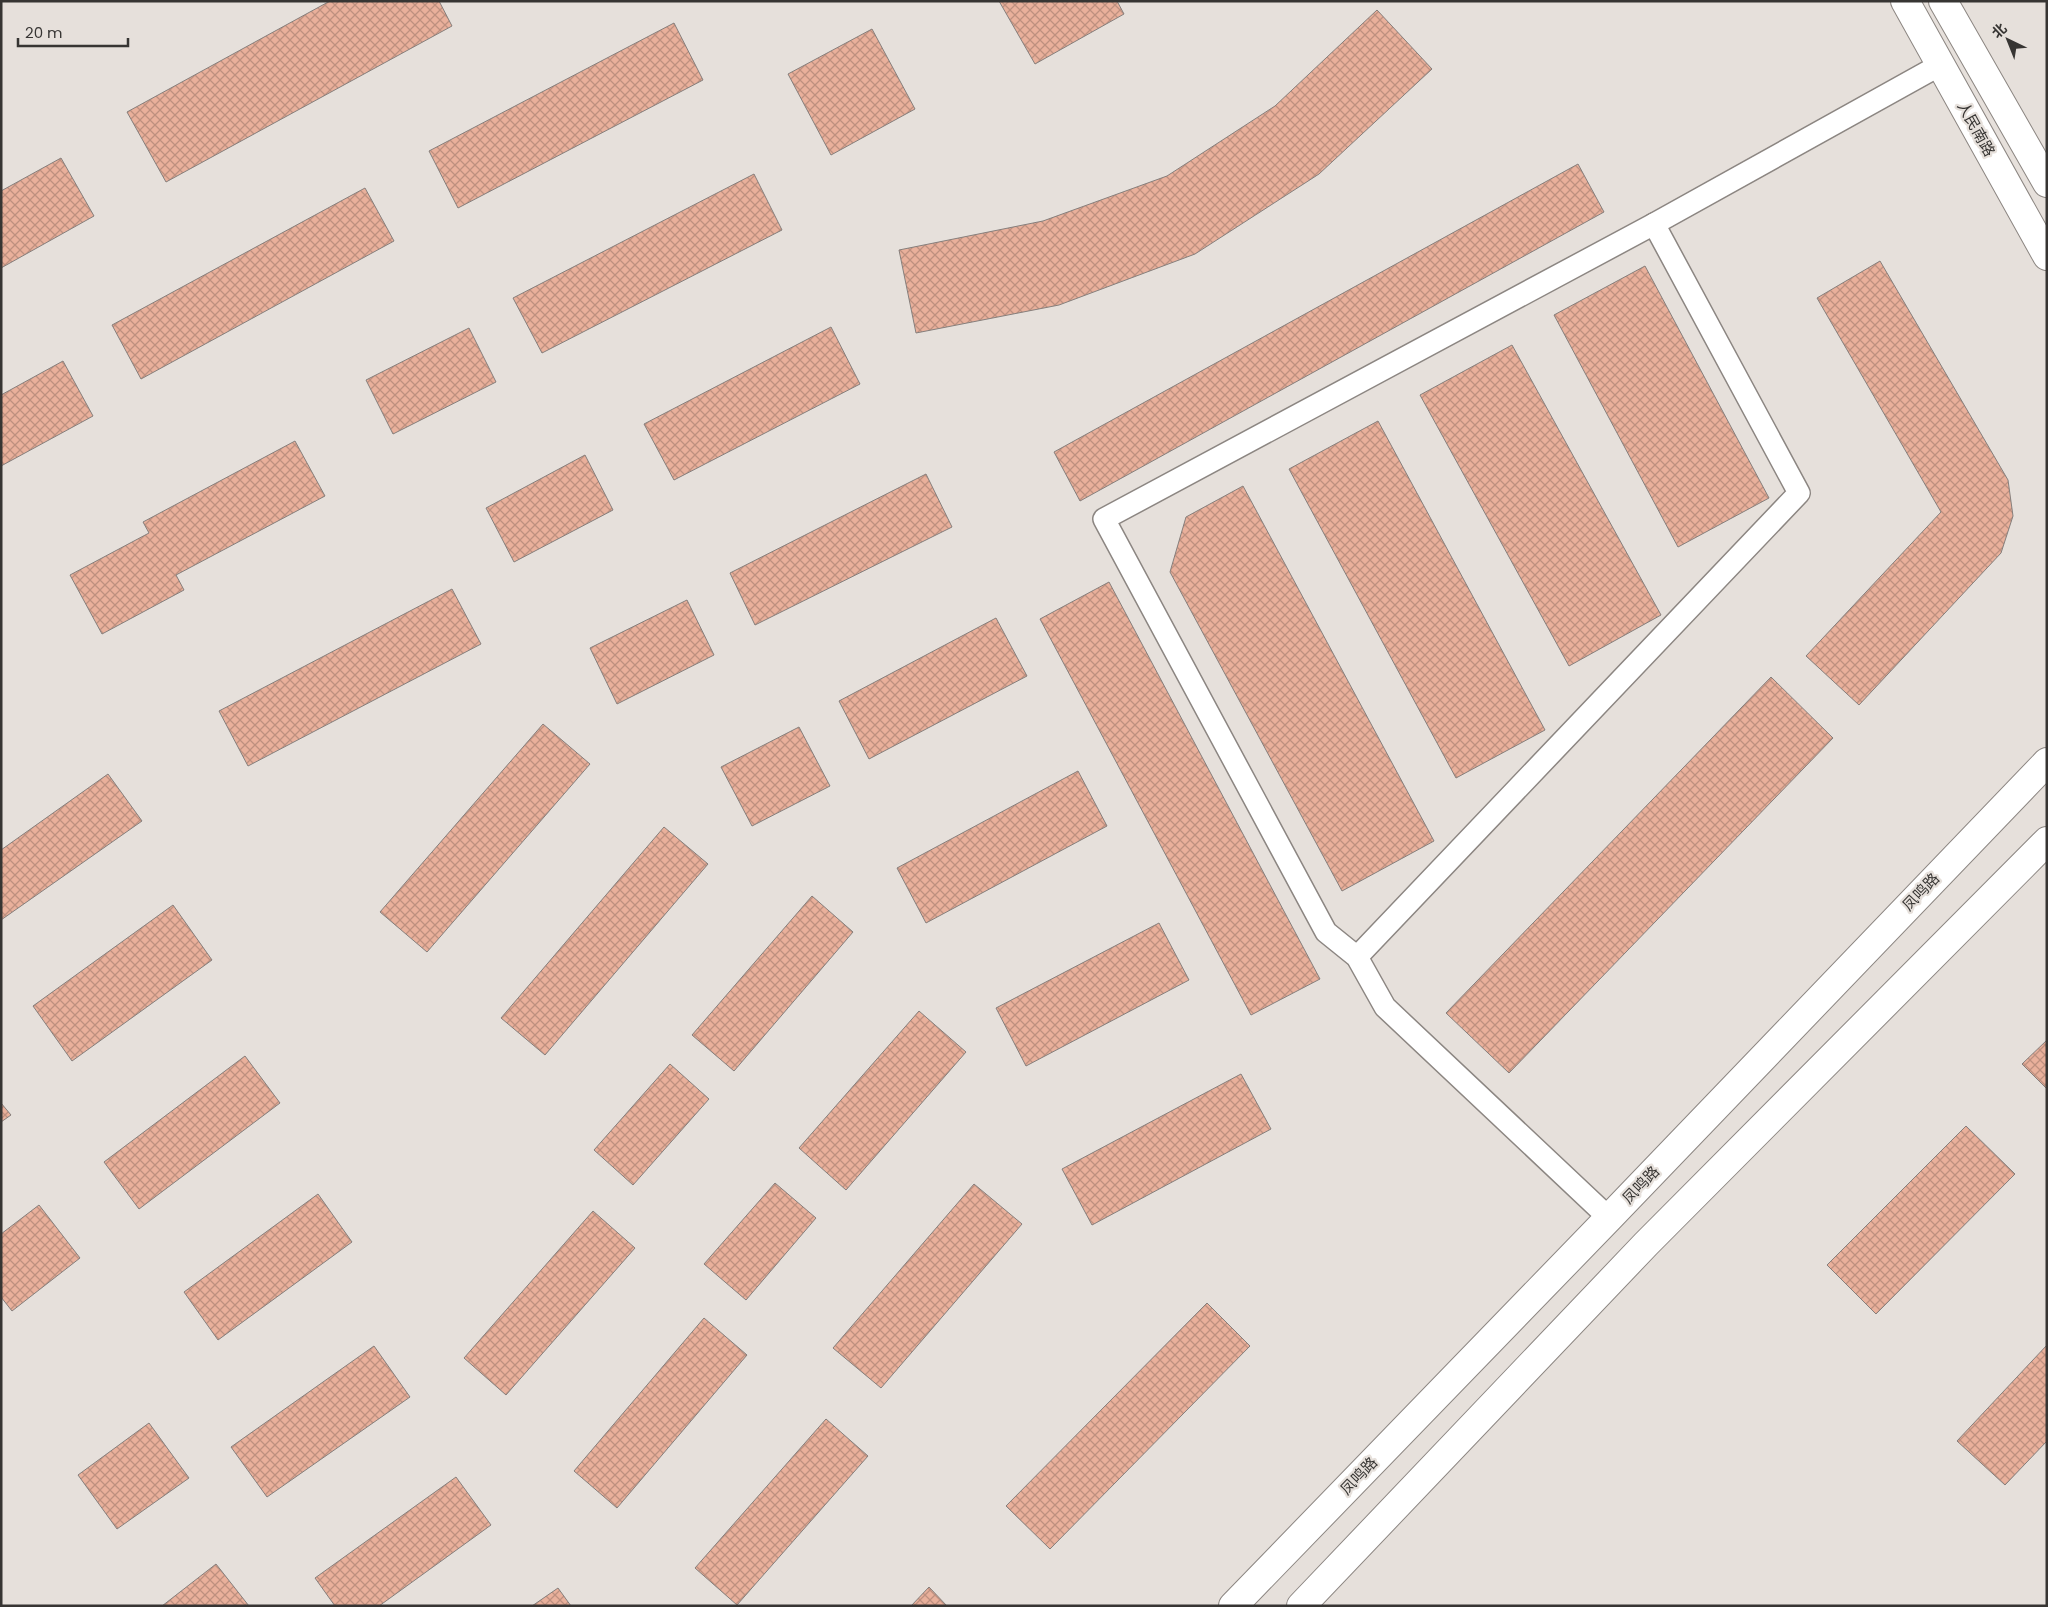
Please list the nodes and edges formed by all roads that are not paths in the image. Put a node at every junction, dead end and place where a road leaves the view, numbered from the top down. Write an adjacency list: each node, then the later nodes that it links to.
1 (1905, 1): 3 (street, 人民南路)
2 (1943, 1): 4 (street)
3 (1940, 65): 5 (lane); 6 (street, 人民南路)
4 (2047, 183)
5 (1654, 224): 9 (lane); 9 (lane)
6 (2047, 256)
7 (2047, 762): 10 (street, 凤鸣路)
8 (2047, 841): 12 (street)
9 (1357, 957): 10 (lane)
10 (1609, 1218): 11 (street, 凤鸣路)
11 (1233, 1606)
12 (1301, 1606)

